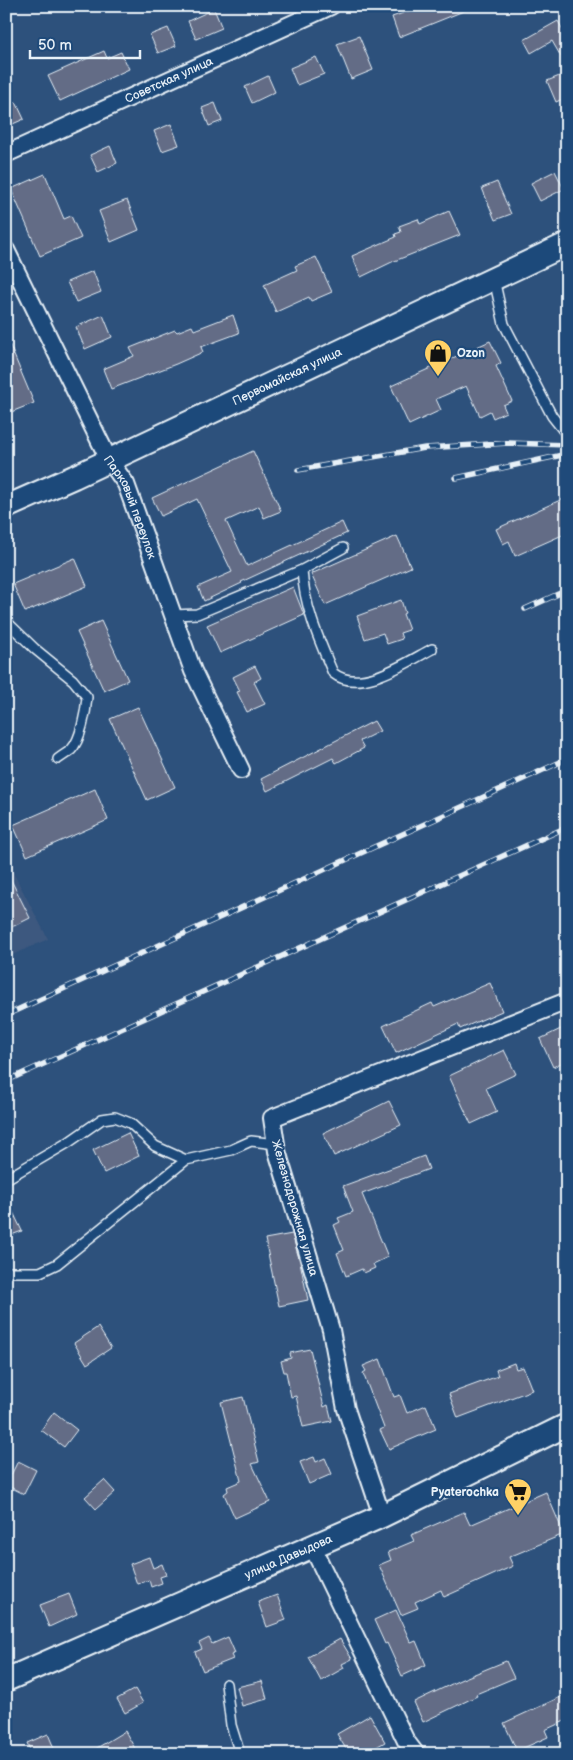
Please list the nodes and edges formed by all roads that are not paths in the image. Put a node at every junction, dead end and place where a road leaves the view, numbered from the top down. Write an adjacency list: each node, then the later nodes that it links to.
1 (331, 6): 2 (street, Советская улица)
2 (6, 154)
3 (567, 244): 5 (main road, Первомайская улица)
4 (6, 250): 7 (street, Парковый переулок)
5 (494, 278): 6 (lane); 7 (main road, Первомайская улица)
6 (567, 435)
7 (109, 460): 8 (main road, Первомайская улица); 11 (street, Парковый переулок)
8 (6, 507)
9 (343, 548): 10 (lane)
10 (302, 570): 11 (lane); 13 (lane)
11 (173, 615): 15 (street, Парковый переулок)
12 (6, 621): 14 (lane)
13 (432, 650)
14 (58, 759)
15 (242, 770)
16 (567, 1001): 17 (street, Железнодорожная улица)
17 (276, 1144): 18 (lane); 22 (street, Железнодорожная улица)
18 (186, 1160): 19 (lane); 20 (lane)
19 (6, 1179)
20 (6, 1272)
21 (567, 1425): 22 (main road, улица Давыдова)
22 (382, 1516): 23 (main road, улица Давыдова)
23 (312, 1546): 24 (main road, улица Давыдова); 27 (street)
24 (6, 1680)
25 (226, 1684): 26 (lane)
26 (240, 1754)
27 (416, 1754)

